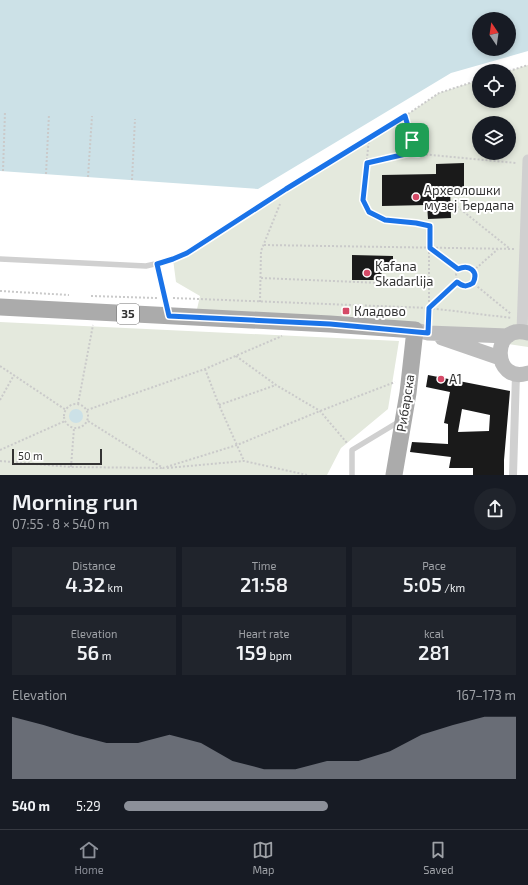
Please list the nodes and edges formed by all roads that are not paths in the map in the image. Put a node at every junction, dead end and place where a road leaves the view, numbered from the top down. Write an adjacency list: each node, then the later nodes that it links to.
1 (528, 160): 2 (street)
2 (528, 164): 9 (street)
3 (286, 189): 5 (lane)
4 (0, 259): 5 (lane)
5 (157, 264): 7 (lane)
6 (0, 307): 7 (main road, 35)
7 (169, 316): 8 (main road, 35)
8 (421, 332): 9 (main road); 10 (main road); 12 (main road, Рибарска)
9 (519, 333): 10 (main road)
10 (500, 358): 11 (main road)
11 (522, 374): 15 (street)
12 (403, 419): 13 (lane); 14 (main road, Рибарска)
13 (352, 475)
14 (394, 475)
15 (513, 475)

